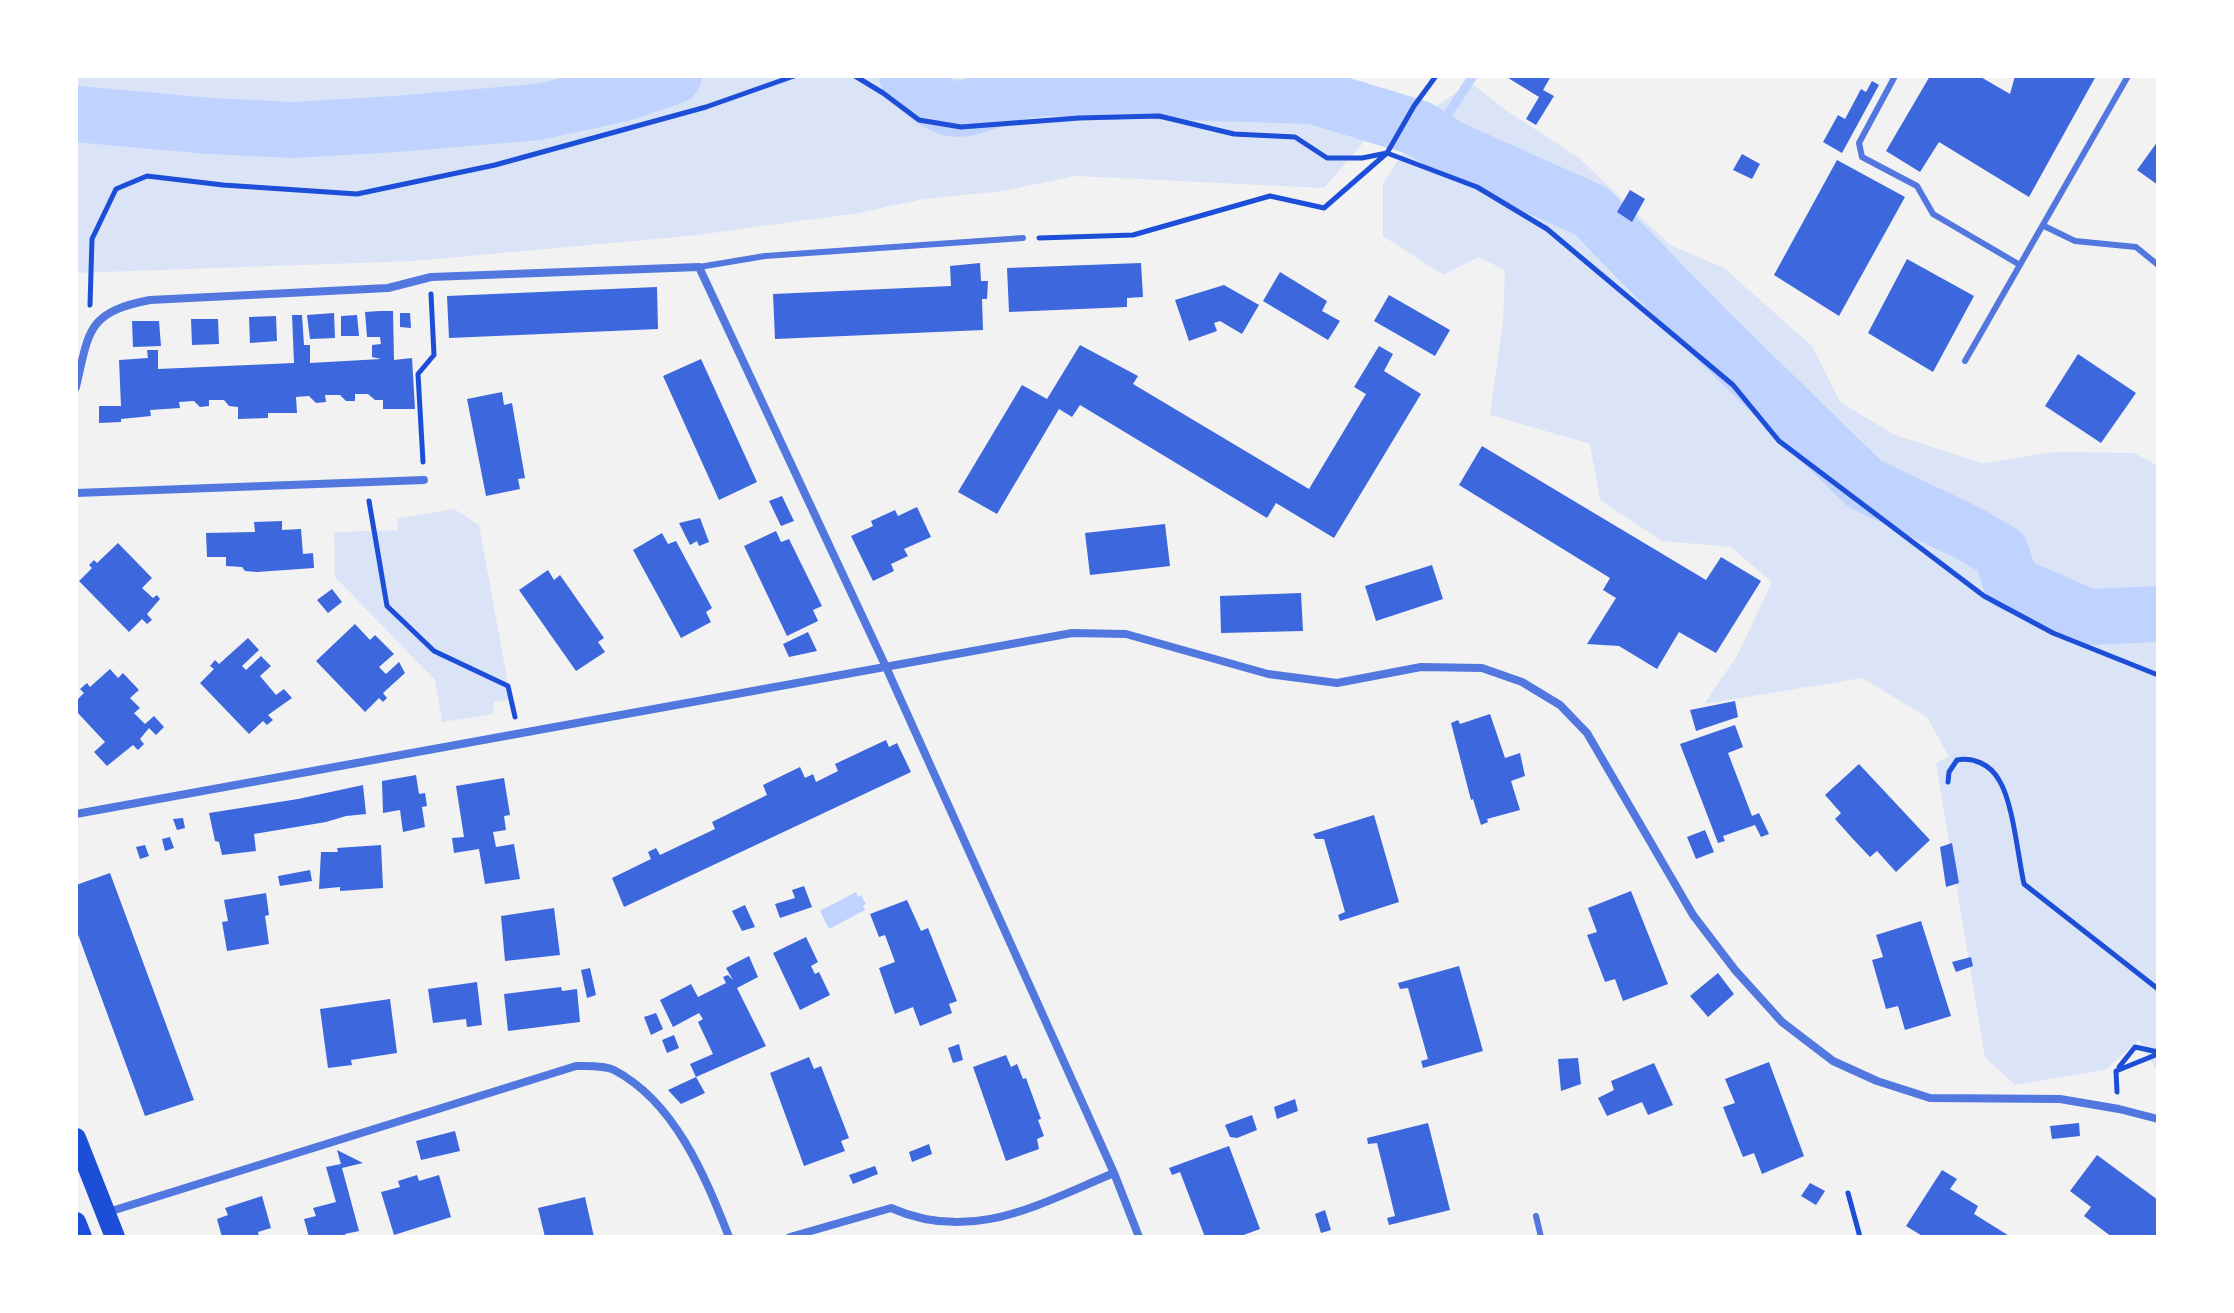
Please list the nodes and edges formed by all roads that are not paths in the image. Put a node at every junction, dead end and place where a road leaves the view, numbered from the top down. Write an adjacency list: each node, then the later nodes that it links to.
1 (1895, 76): 5 (lane)
2 (2128, 76): 3 (lane)
3 (2044, 226): 5 (lane); 6 (lane)
4 (1023, 238): 7 (lane)
5 (2020, 265): 8 (lane)
6 (2158, 265)
7 (699, 267): 9 (street); 12 (street)
8 (1965, 361)
9 (76, 387)
10 (424, 480): 11 (street)
11 (76, 493)
12 (886, 667): 13 (street); 14 (street); 16 (street)
13 (78, 811)
14 (2158, 1119)
15 (76, 1138): 17 (main road)
16 (1114, 1173): 23 (street); 24 (street)
17 (104, 1213): 21 (main road); 22 (street)
18 (1536, 1216): 25 (lane)
19 (76, 1222): 20 (main road)
20 (82, 1237)
21 (115, 1237)
22 (729, 1237)
23 (790, 1237)
24 (1139, 1237)
25 (1541, 1237)

